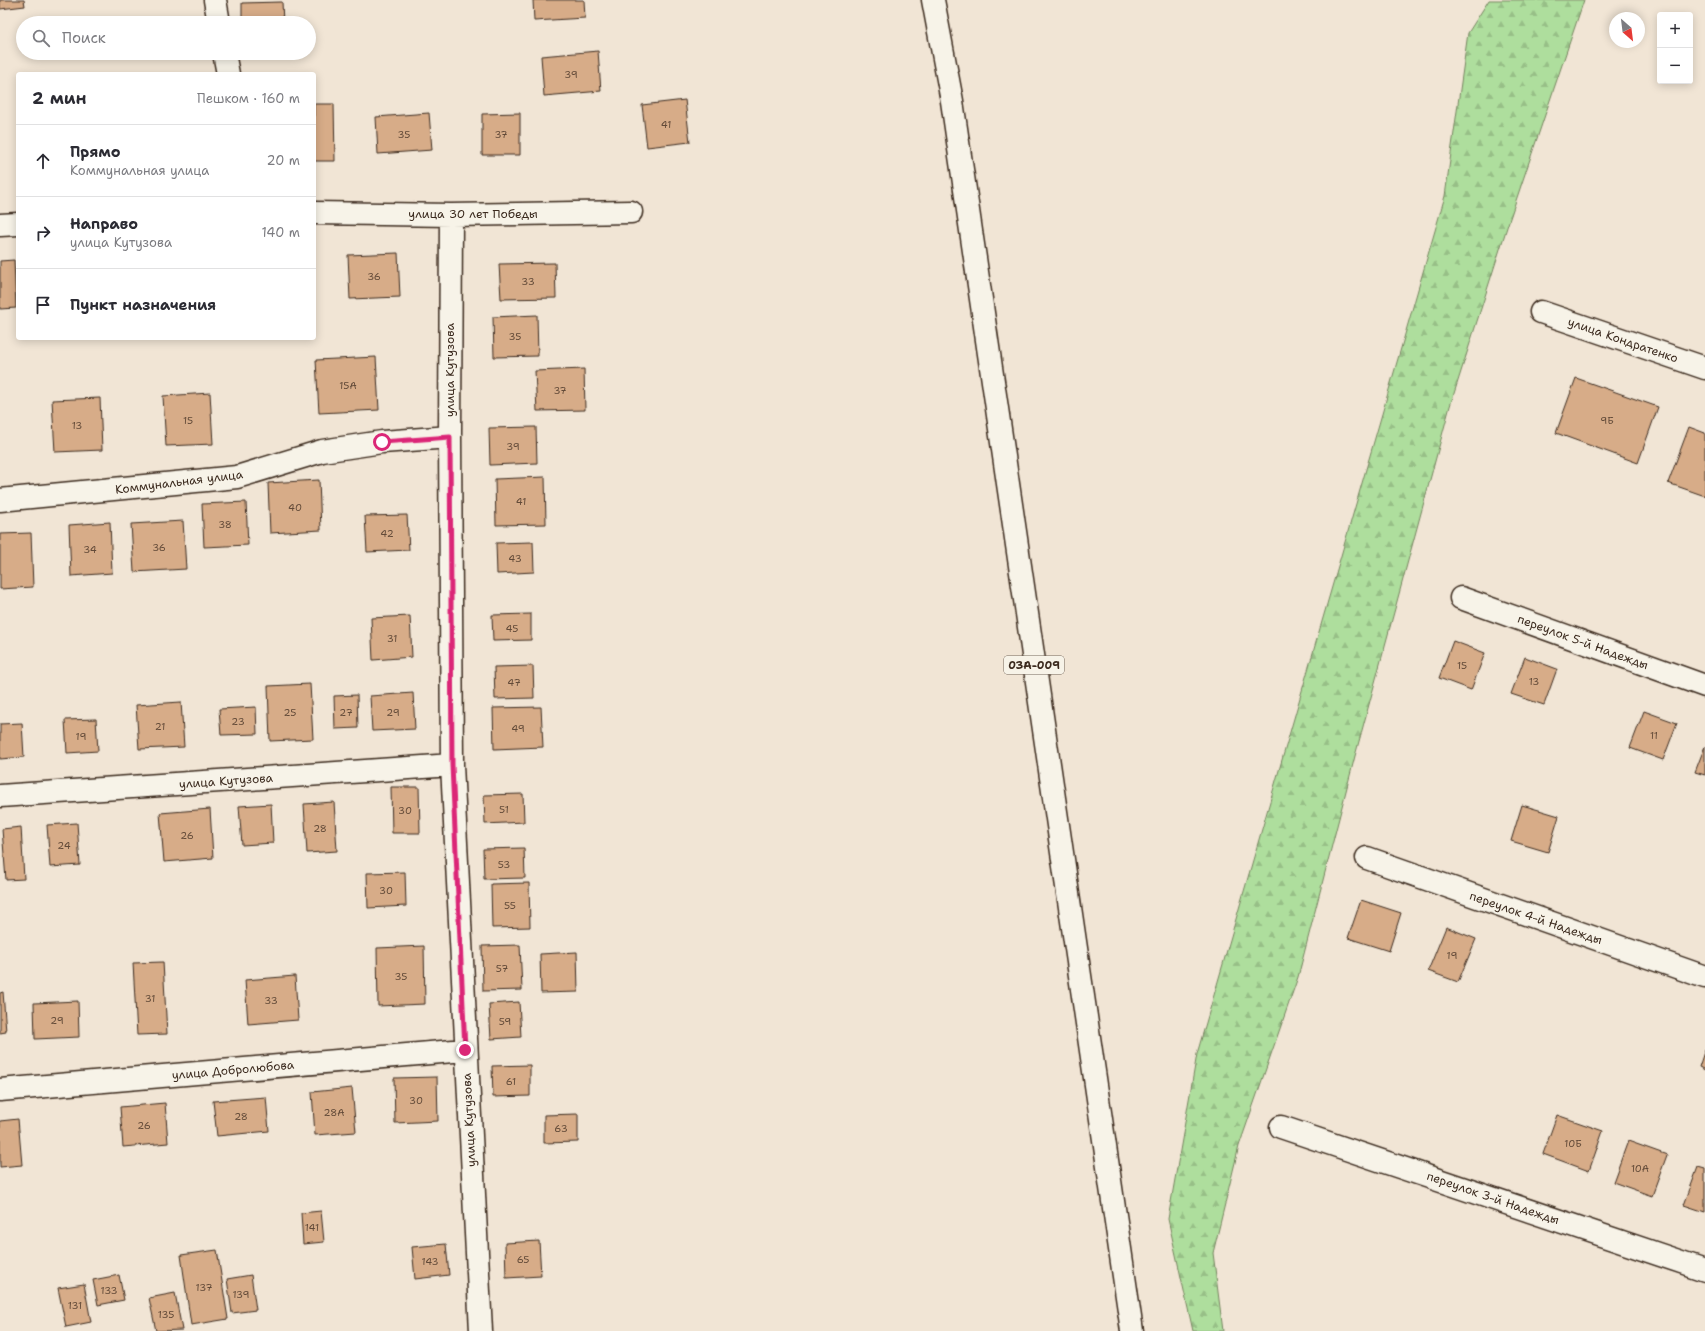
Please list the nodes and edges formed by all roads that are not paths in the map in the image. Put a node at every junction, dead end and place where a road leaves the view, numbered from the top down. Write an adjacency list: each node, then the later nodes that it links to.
1 (215, 0): 3 (street)
2 (933, 0): 26 (street, 03А-009)
3 (218, 16)
4 (225, 60): 5 (street)
5 (228, 72)
6 (632, 212): 8 (street, улица 30 лет Победы)
7 (316, 213): 8 (street, улица 30 лет Победы)
8 (451, 215): 13 (street, улица Кутузова)
9 (16, 224): 10 (street)
10 (0, 225)
11 (1541, 312): 12 (street, улица Кондратенко)
12 (1705, 368)
13 (450, 437): 14 (street, Коммунальная улица); 17 (street, улица Кутузова)
14 (0, 500)
15 (1461, 598): 16 (street, переулок 5-й Надежды)
16 (1705, 686)
17 (452, 765): 18 (street, улица Кутузова); 21 (street, улица Кутузова)
18 (0, 796)
19 (1367, 858): 20 (street, переулок 4-й Надежды)
20 (1705, 977)
21 (465, 1050): 22 (street, улица Добролюбова); 25 (street, улица Кутузова)
22 (0, 1090)
23 (1281, 1126): 24 (street, переулок 3-й Надежды)
24 (1705, 1270)
25 (481, 1331)
26 (1132, 1331)

